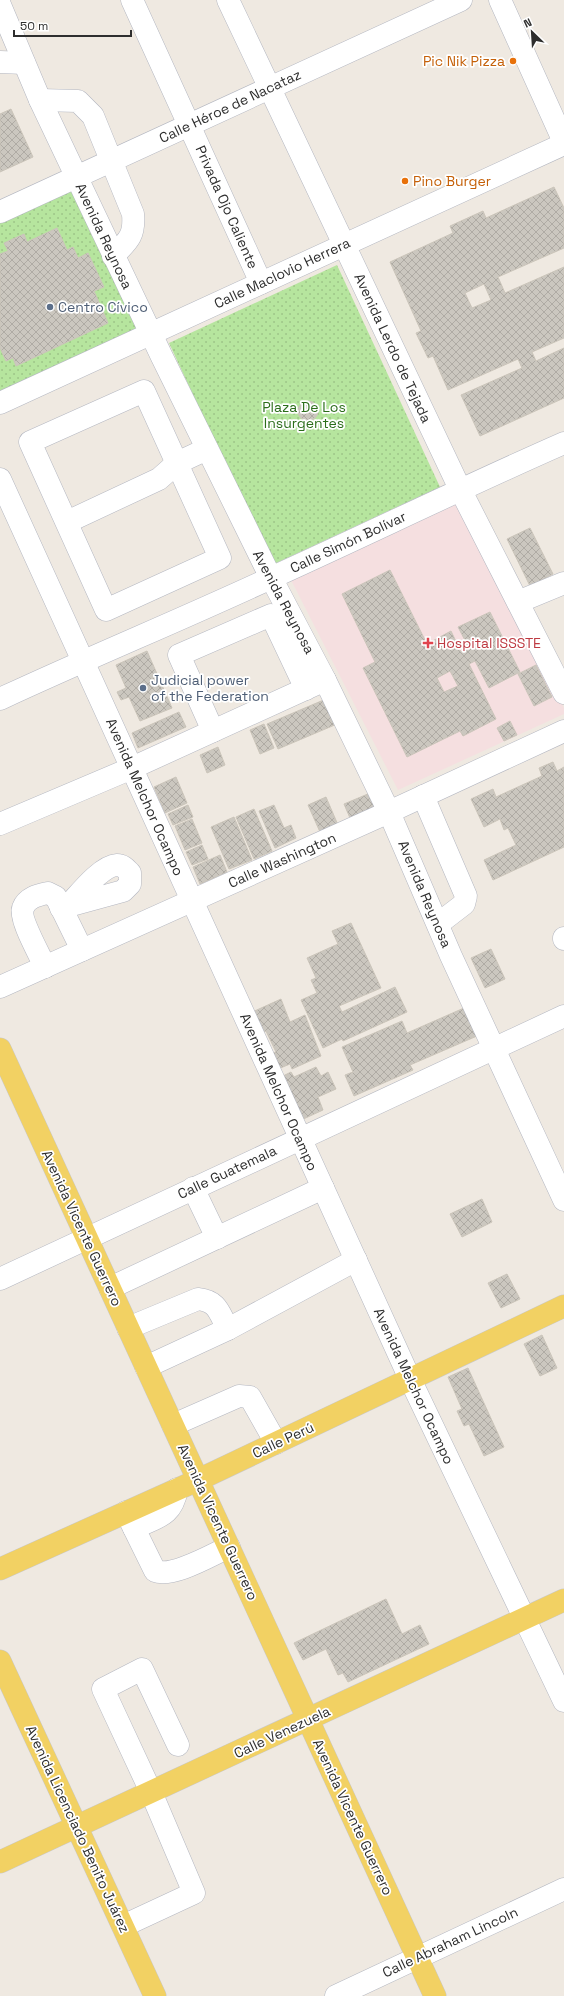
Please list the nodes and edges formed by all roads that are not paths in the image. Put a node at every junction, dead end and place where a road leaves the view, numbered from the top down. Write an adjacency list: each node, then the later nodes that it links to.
1 (132, 0): 10 (street, Privada Ojo Caliente)
2 (228, 0): 8 (street, Avenida Lerdo de Tejada)
3 (461, 0): 8 (street, Calle Héroe de Nacataz)
4 (500, 0): 11 (street)
5 (0, 5): 7 (street, Avenida Reynosa)
6 (0, 62): 7 (street)
7 (24, 63): 9 (street, Avenida Reynosa)
8 (271, 87): 10 (street, Calle Héroe de Nacataz); 15 (street, Avenida Lerdo de Tejada)
9 (40, 100): 12 (street); 13 (street, Avenida Reynosa)
10 (190, 125): 12 (street, Calle Héroe de Nacataz); 17 (street, Privada Ojo Caliente)
11 (564, 143): 15 (street, Calle Maclovio Herrera)
12 (111, 161): 13 (street, Calle Héroe de Nacataz); 16 (street)
13 (77, 177): 14 (street, Calle Héroe de Nacataz); 16 (street, Avenida Reynosa)
14 (0, 212)
15 (344, 245): 17 (street, Calle Maclovio Herrera); 24 (street, Avenida Lerdo de Tejada)
16 (113, 256): 18 (street, Avenida Reynosa)
17 (261, 283): 18 (street, Calle Maclovio Herrera)
18 (150, 334): 19 (street, Calle Maclovio Herrera); 21 (street, Avenida Reynosa)
19 (0, 403)
20 (564, 443): 24 (street, Calle Simón Bolívar)
21 (210, 456): 22 (street); 26 (street, Avenida Reynosa)
22 (179, 470): 25 (street); 25 (street); 25 (street)
23 (0, 479): 29 (street, Avenida Melchor Ocampo)
24 (460, 489): 26 (street, Calle Simón Bolívar); 28 (street, Avenida Lerdo de Tejada)
25 (66, 522)
26 (271, 578): 29 (street, Calle Simón Bolívar); 30 (street, Avenida Reynosa)
27 (564, 583): 28 (street)
28 (518, 602): 32 (street, Avenida Lerdo de Tejada)
29 (82, 661): 33 (street, Calle Simón Bolívar); 36 (street, Avenida Melchor Ocampo)
30 (326, 680): 31 (street); 38 (street, Avenida Reynosa)
31 (306, 689): 34 (street); 34 (street)
32 (564, 693)
33 (0, 699)
34 (213, 731): 36 (street)
35 (564, 731): 37 (street, Calle Washington)
36 (132, 768): 39 (street); 40 (street, Avenida Melchor Ocampo)
37 (423, 796): 38 (street, Calle Washington); 41 (street)
38 (389, 812): 40 (street, Calle Washington); 41 (street, Avenida Reynosa)
39 (0, 824)
40 (192, 900): 42 (street, Calle Washington); 48 (street, Avenida Melchor Ocampo)
41 (438, 924): 47 (street, Avenida Reynosa)
42 (82, 950): 43 (street, Calle Washington); 43 (street)
43 (45, 966): 44 (street, Calle Washington)
44 (0, 987)
45 (564, 1016): 47 (street, Calle Guatemala)
46 (0, 1049): 52 (main road, Avenida Vicente Guerrero)
47 (495, 1049): 48 (street, Calle Guatemala); 51 (street, Avenida Reynosa)
48 (300, 1138): 49 (street, Calle Guatemala); 50 (street, Avenida Melchor Ocampo)
49 (193, 1188): 52 (street, Calle Guatemala); 53 (street)
50 (323, 1188): 53 (street); 54 (street, Avenida Melchor Ocampo)
51 (564, 1200)
52 (87, 1238): 55 (street, Calle Guatemala); 56 (main road, Avenida Vicente Guerrero)
53 (217, 1238): 56 (street)
54 (356, 1260): 59 (street); 61 (street, Avenida Melchor Ocampo)
55 (0, 1279)
56 (110, 1288): 58 (main road, Avenida Vicente Guerrero)
57 (564, 1306): 61 (main road, Calle Perú)
58 (128, 1328): 59 (street); 60 (main road, Avenida Vicente Guerrero)
59 (228, 1329): 60 (street)
60 (146, 1367): 62 (main road, Avenida Vicente Guerrero)
61 (410, 1379): 63 (main road, Calle Perú); 69 (street, Avenida Melchor Ocampo)
62 (173, 1425): 63 (street); 64 (main road, Avenida Vicente Guerrero)
63 (276, 1443): 64 (main road, Calle Perú)
64 (198, 1480): 65 (main road, Calle Perú); 66 (main road, Avenida Vicente Guerrero)
65 (130, 1520): 66 (street); 67 (main road, Calle Perú)
66 (229, 1547): 72 (main road, Avenida Vicente Guerrero)
67 (0, 1569)
68 (564, 1600): 69 (main road, Calle Venezuela)
69 (525, 1618): 71 (street, Avenida Melchor Ocampo); 72 (main road, Calle Venezuela)
70 (0, 1661): 75 (main road, Avenida Licenciado Benito Juárez)
71 (564, 1701)
72 (308, 1720): 74 (main road, Calle Venezuela); 79 (main road, Avenida Vicente Guerrero)
73 (178, 1745): 74 (street)
74 (151, 1792): 75 (main road, Calle Venezuela); 78 (street)
75 (77, 1827): 76 (main road, Calle Venezuela); 78 (main road, Avenida Licenciado Benito Juárez)
76 (0, 1862)
77 (564, 1889): 79 (street, Calle Abraham Lincoln)
78 (123, 1926): 80 (main road, Avenida Licenciado Benito Juárez)
79 (417, 1958): 81 (street, Calle Abraham Lincoln); 82 (main road, Avenida Vicente Guerrero)
80 (155, 1996)
81 (336, 1996)
82 (435, 1996)

